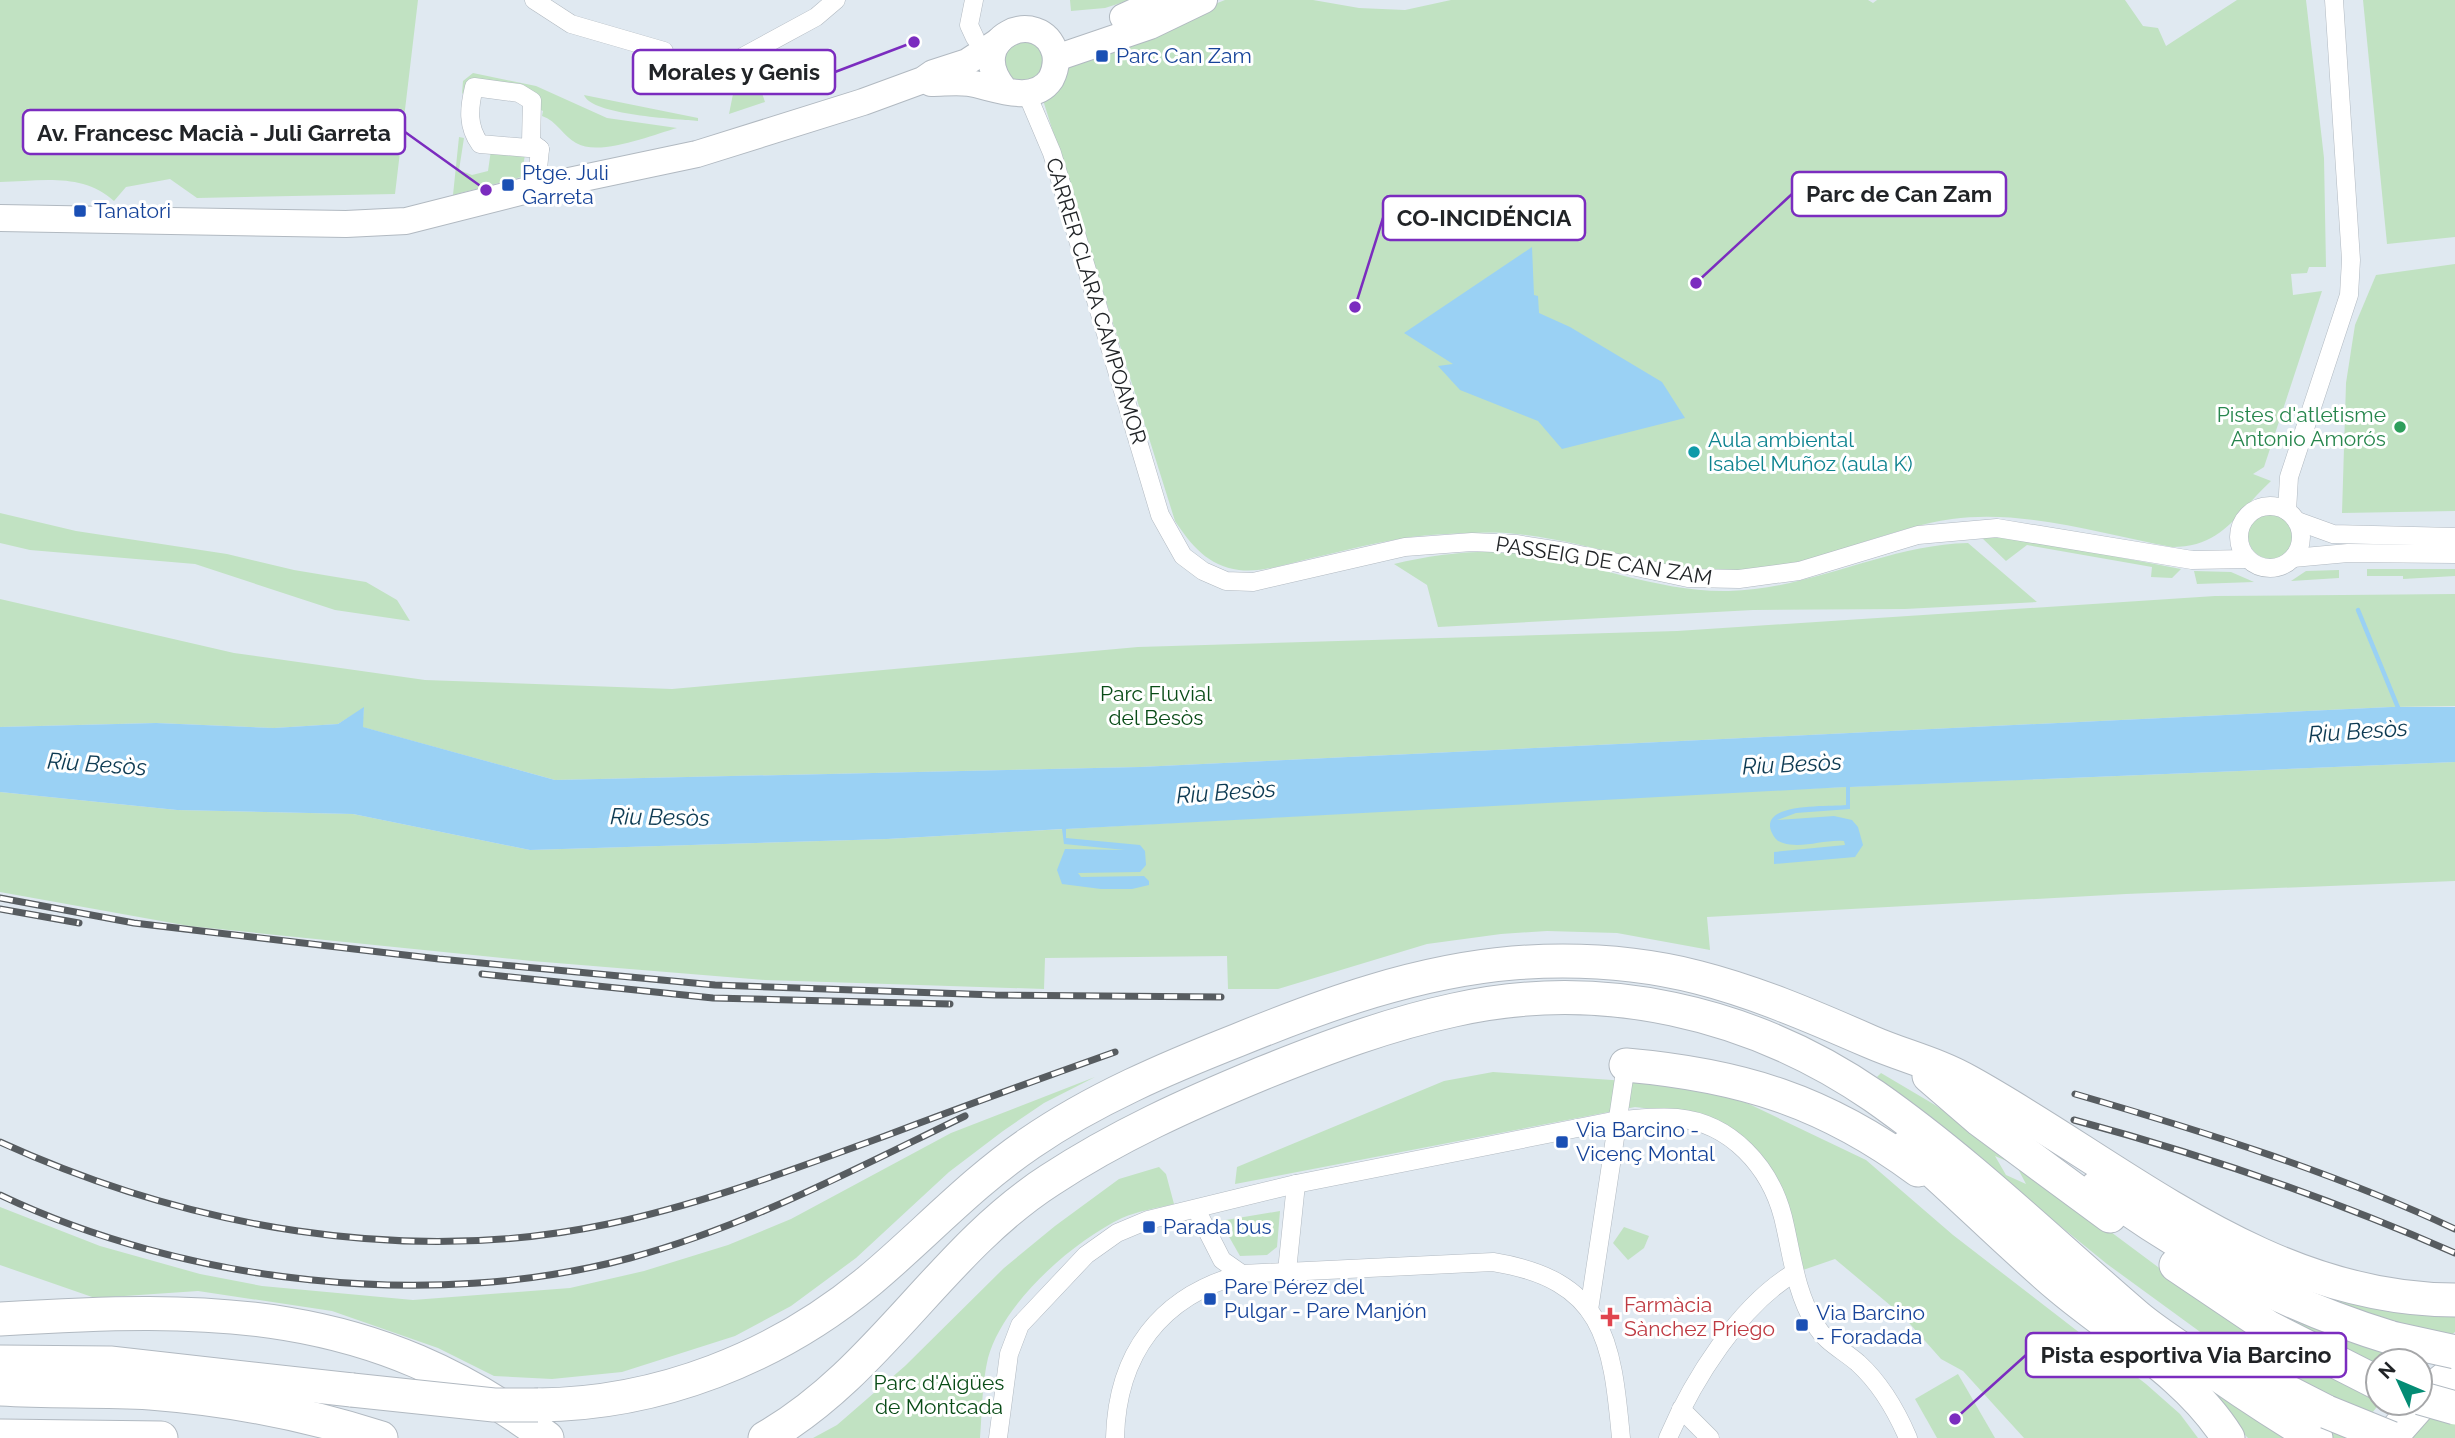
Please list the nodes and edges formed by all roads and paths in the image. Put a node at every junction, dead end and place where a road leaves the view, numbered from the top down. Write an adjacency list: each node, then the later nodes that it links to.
1 (534, 0): 9 (street)
2 (836, 0): 10 (street)
3 (974, 0): 7 (street)
4 (1161, 0): 8 (street)
5 (1204, 0): 8 (street)
6 (2334, 0): 17 (street)
7 (987, 39): 8 (street); 11 (street); 12 (street)
8 (1050, 47): 12 (street)
9 (664, 51)
10 (724, 67)
11 (923, 80): 12 (street); 14 (street)
12 (1015, 91): 16 (street, CARRER CLARA CAMPOAMOR)
13 (540, 149): 13 (street); 14 (street)
14 (536, 188): 15 (street)
15 (0, 218)
16 (1158, 510): 21 (street, PASSEIG DE CAN ZAM)
17 (2286, 513): 18 (street); 20 (street); 21 (street)
18 (2455, 537)
19 (2455, 554): 20 (street)
20 (2293, 558): 21 (street)
21 (2248, 559)
22 (1412, 1022): 29 (highway); 51 (highway); 57 (highway)
23 (1876, 1044): 25 (highway); 33 (highway); 43 (highway, bridge)
24 (1626, 1065): 26 (street); 29 (highway)
25 (1929, 1076): 38 (highway, bridge); 42 (highway)
26 (1618, 1121): 27 (street); 31 (street); 37 (street)
27 (1296, 1184): 28 (street); 30 (street)
28 (1196, 1209): 32 (street); 58 (street)
29 (1990, 1223): 64 (highway)
30 (1287, 1271): 32 (street); 37 (street)
31 (1794, 1273): 49 (street); 63 (street)
32 (1242, 1274): 59 (street)
33 (2349, 1286): 34 (highway); 35 (highway)
34 (2455, 1291)
35 (2455, 1300)
36 (10, 1309): 56 (highway)
37 (1590, 1310): 60 (street)
38 (2455, 1351): 40 (highway)
39 (0, 1362): 43 (highway)
40 (2434, 1368)
41 (2455, 1371): 66 (highway)
42 (2364, 1376)
43 (232, 1379): 44 (highway)
44 (0, 1380)
45 (0, 1389): 55 (highway)
46 (2434, 1402): 47 (highway, bridge)
47 (2455, 1408)
48 (0, 1409): 54 (highway)
49 (1681, 1409): 61 (street); 62 (street)
50 (2386, 1417): 65 (highway)
51 (2318, 1429): 66 (highway, bridge)
52 (0, 1436): 53 (highway)
53 (161, 1438)
54 (336, 1438)
55 (381, 1438)
56 (547, 1438)
57 (765, 1438)
58 (998, 1438)
59 (1115, 1438)
60 (1621, 1438)
61 (1668, 1438)
62 (1710, 1438)
63 (1908, 1438)
64 (2228, 1438)
65 (2370, 1438)
66 (2390, 1438)

